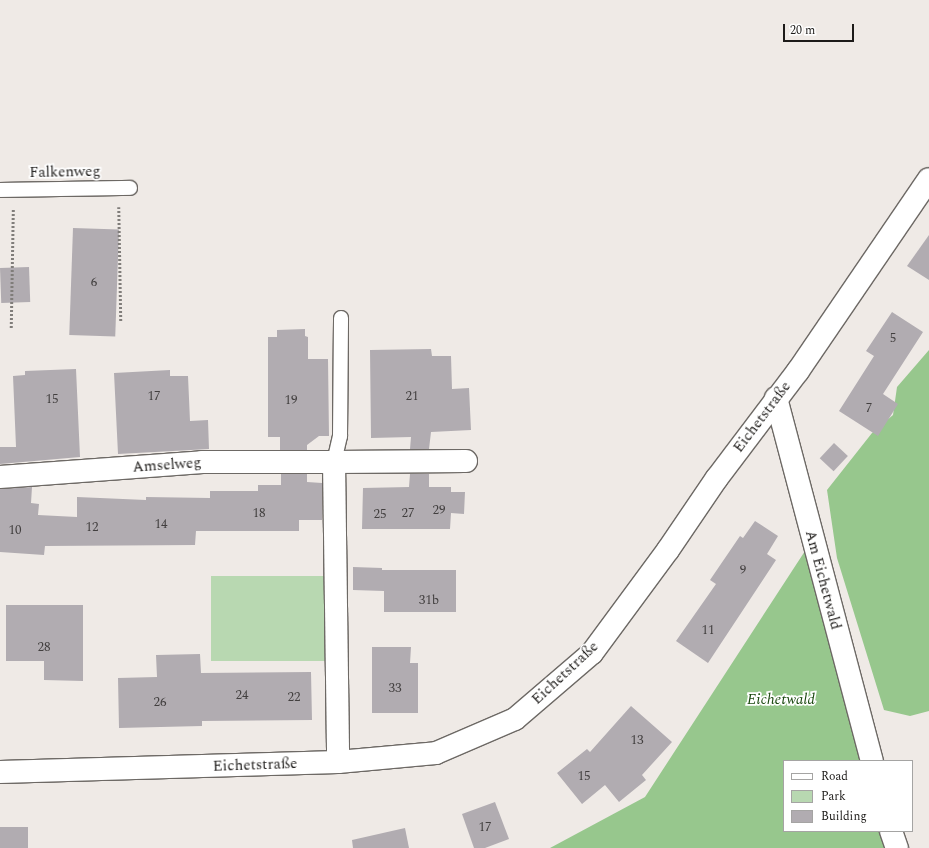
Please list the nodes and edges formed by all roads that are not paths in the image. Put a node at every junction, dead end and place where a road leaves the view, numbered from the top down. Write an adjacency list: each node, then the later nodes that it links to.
1 (929, 179): 5 (street, Eichetstraße)
2 (125, 188): 3 (lane, Falkenweg)
3 (7, 190)
4 (341, 318): 7 (lane)
5 (776, 398): 9 (street, Am Eichetwald); 10 (street, Eichetstraße)
6 (466, 461): 7 (street, Amselweg)
7 (334, 462): 8 (street, Amselweg); 10 (street)
8 (0, 477)
9 (872, 760)
10 (338, 762): 11 (street, Eichetstraße)
11 (0, 772)
12 (891, 832): 13 (street)
13 (897, 848)

